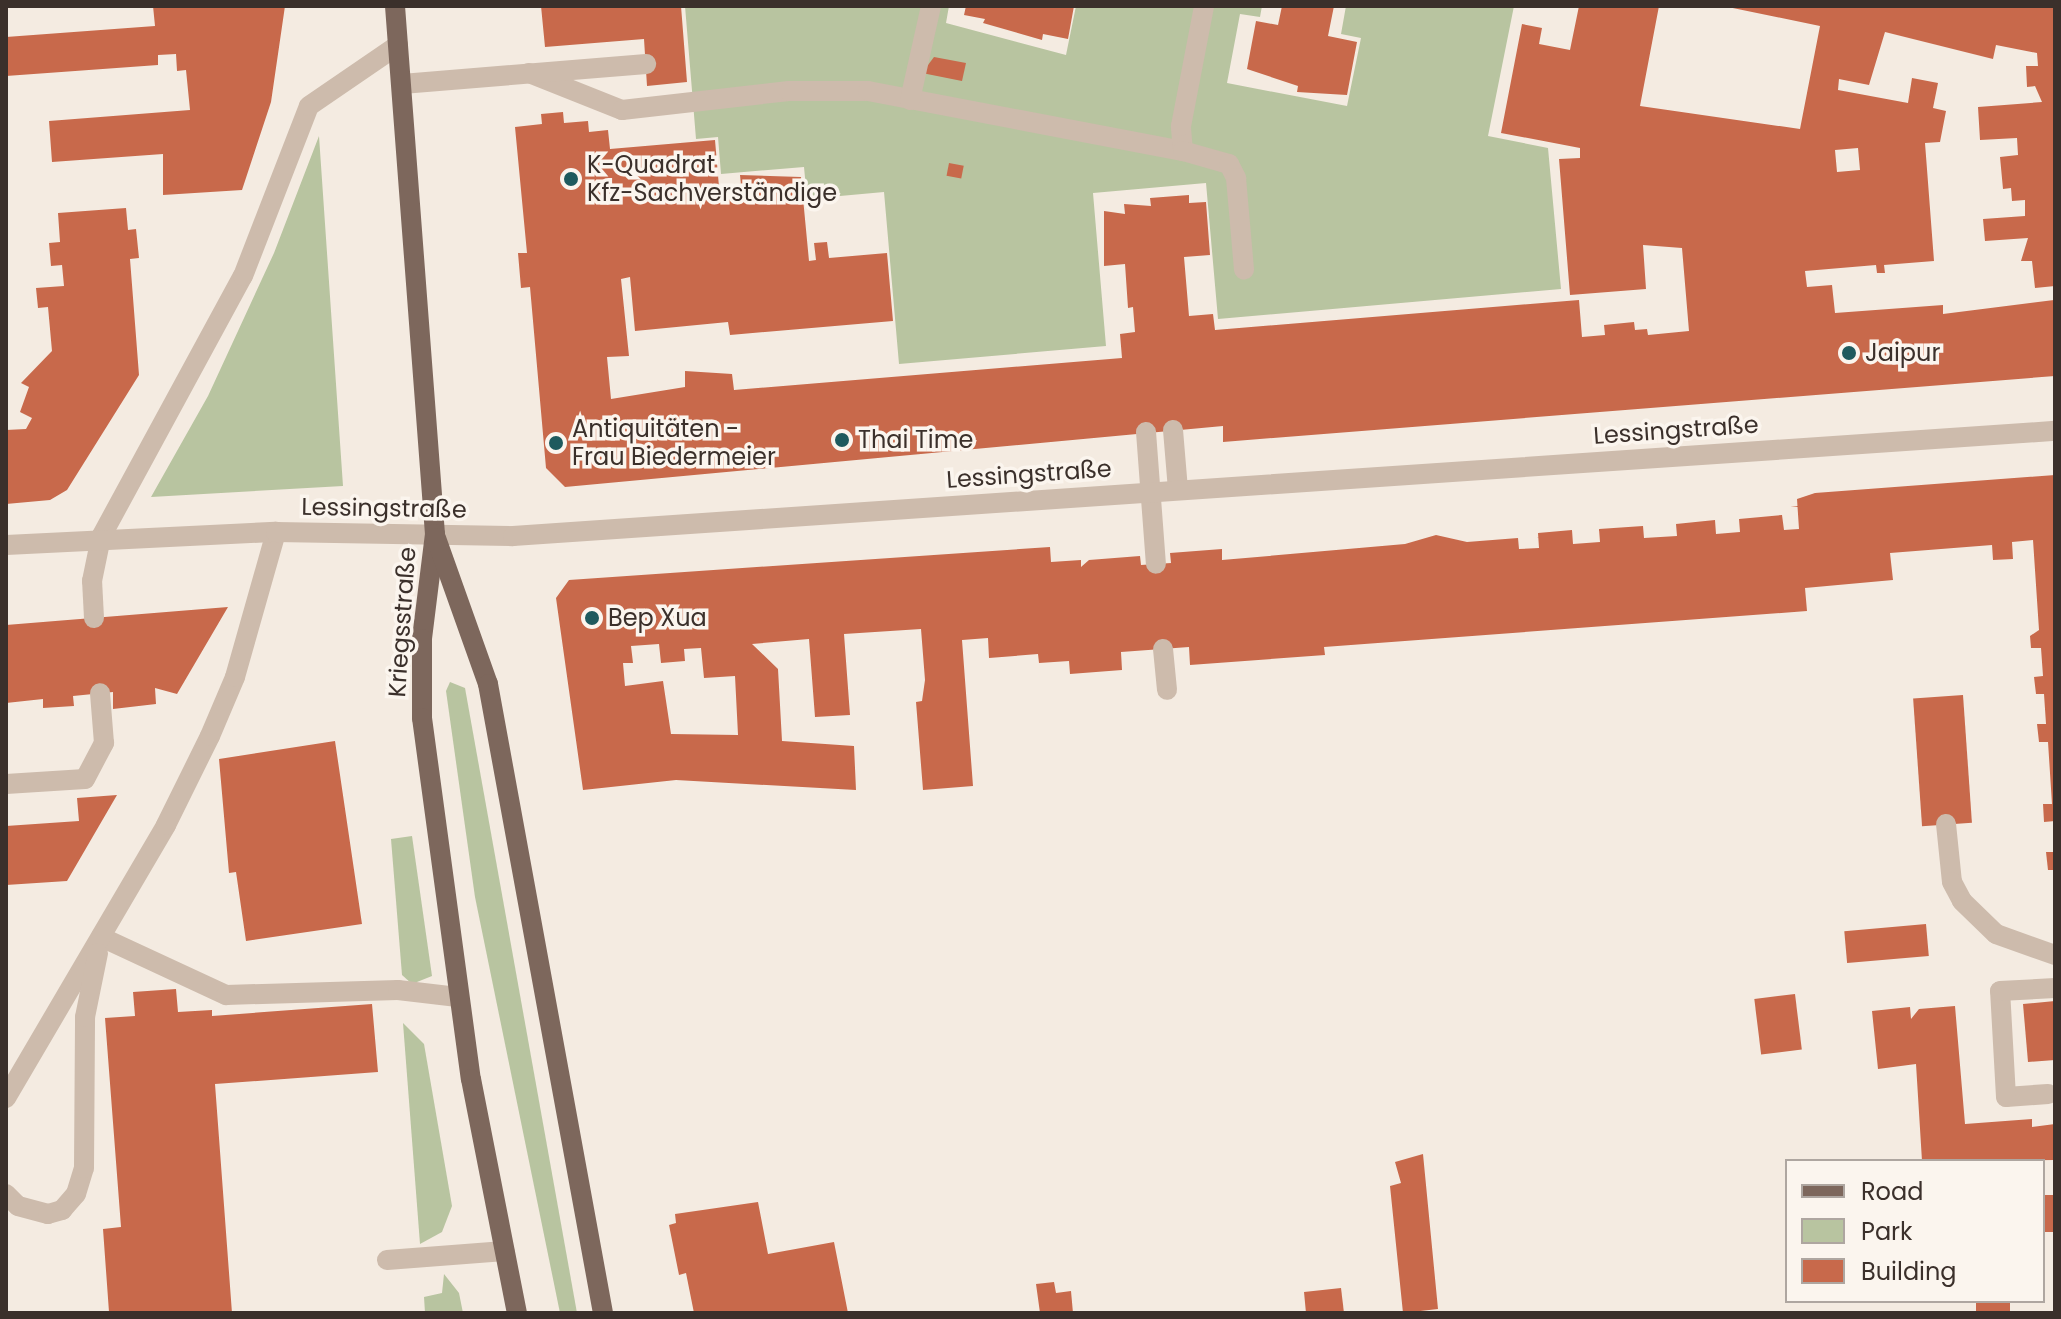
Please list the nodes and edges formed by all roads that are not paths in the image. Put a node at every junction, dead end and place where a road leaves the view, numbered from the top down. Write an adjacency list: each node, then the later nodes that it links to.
1 (395, 6): 4 (main road)
2 (931, 6): 8 (street)
3 (1204, 6): 9 (street)
4 (398, 45): 7 (main road); 18 (street)
5 (646, 64): 6 (street)
6 (529, 73): 7 (street); 8 (street)
7 (402, 84): 17 (main road)
8 (910, 100): 9 (street)
9 (1183, 151): 10 (street)
10 (1244, 270)
11 (1173, 430): 14 (street)
12 (2055, 431): 14 (street, Lessingstraße)
13 (1146, 432): 15 (street)
14 (1178, 490): 15 (street, Lessingstraße)
15 (1151, 492): 17 (street, Lessingstraße); 20 (street)
16 (276, 532): 17 (street, Lessingstraße); 18 (street, Lessingstraße); 27 (street)
17 (435, 534): 30 (main road, Kriegsstraße); 37 (main road, Kriegsstraße)
18 (101, 537): 19 (street, Lessingstraße); 21 (street)
19 (6, 545)
20 (1156, 564)
21 (94, 618)
22 (1163, 649): 23 (street)
23 (1167, 690)
24 (100, 693): 25 (street)
25 (6, 784)
26 (1946, 824): 28 (street)
27 (101, 937): 30 (street); 32 (street); 33 (street)
28 (2055, 955)
29 (2055, 988): 31 (street)
30 (458, 997): 34 (main road, Kriegsstraße)
31 (2048, 1094)
32 (6, 1098)
33 (6, 1194)
34 (505, 1251): 35 (street); 36 (main road, Kriegsstraße)
35 (387, 1260)
36 (517, 1313)
37 (603, 1313)

